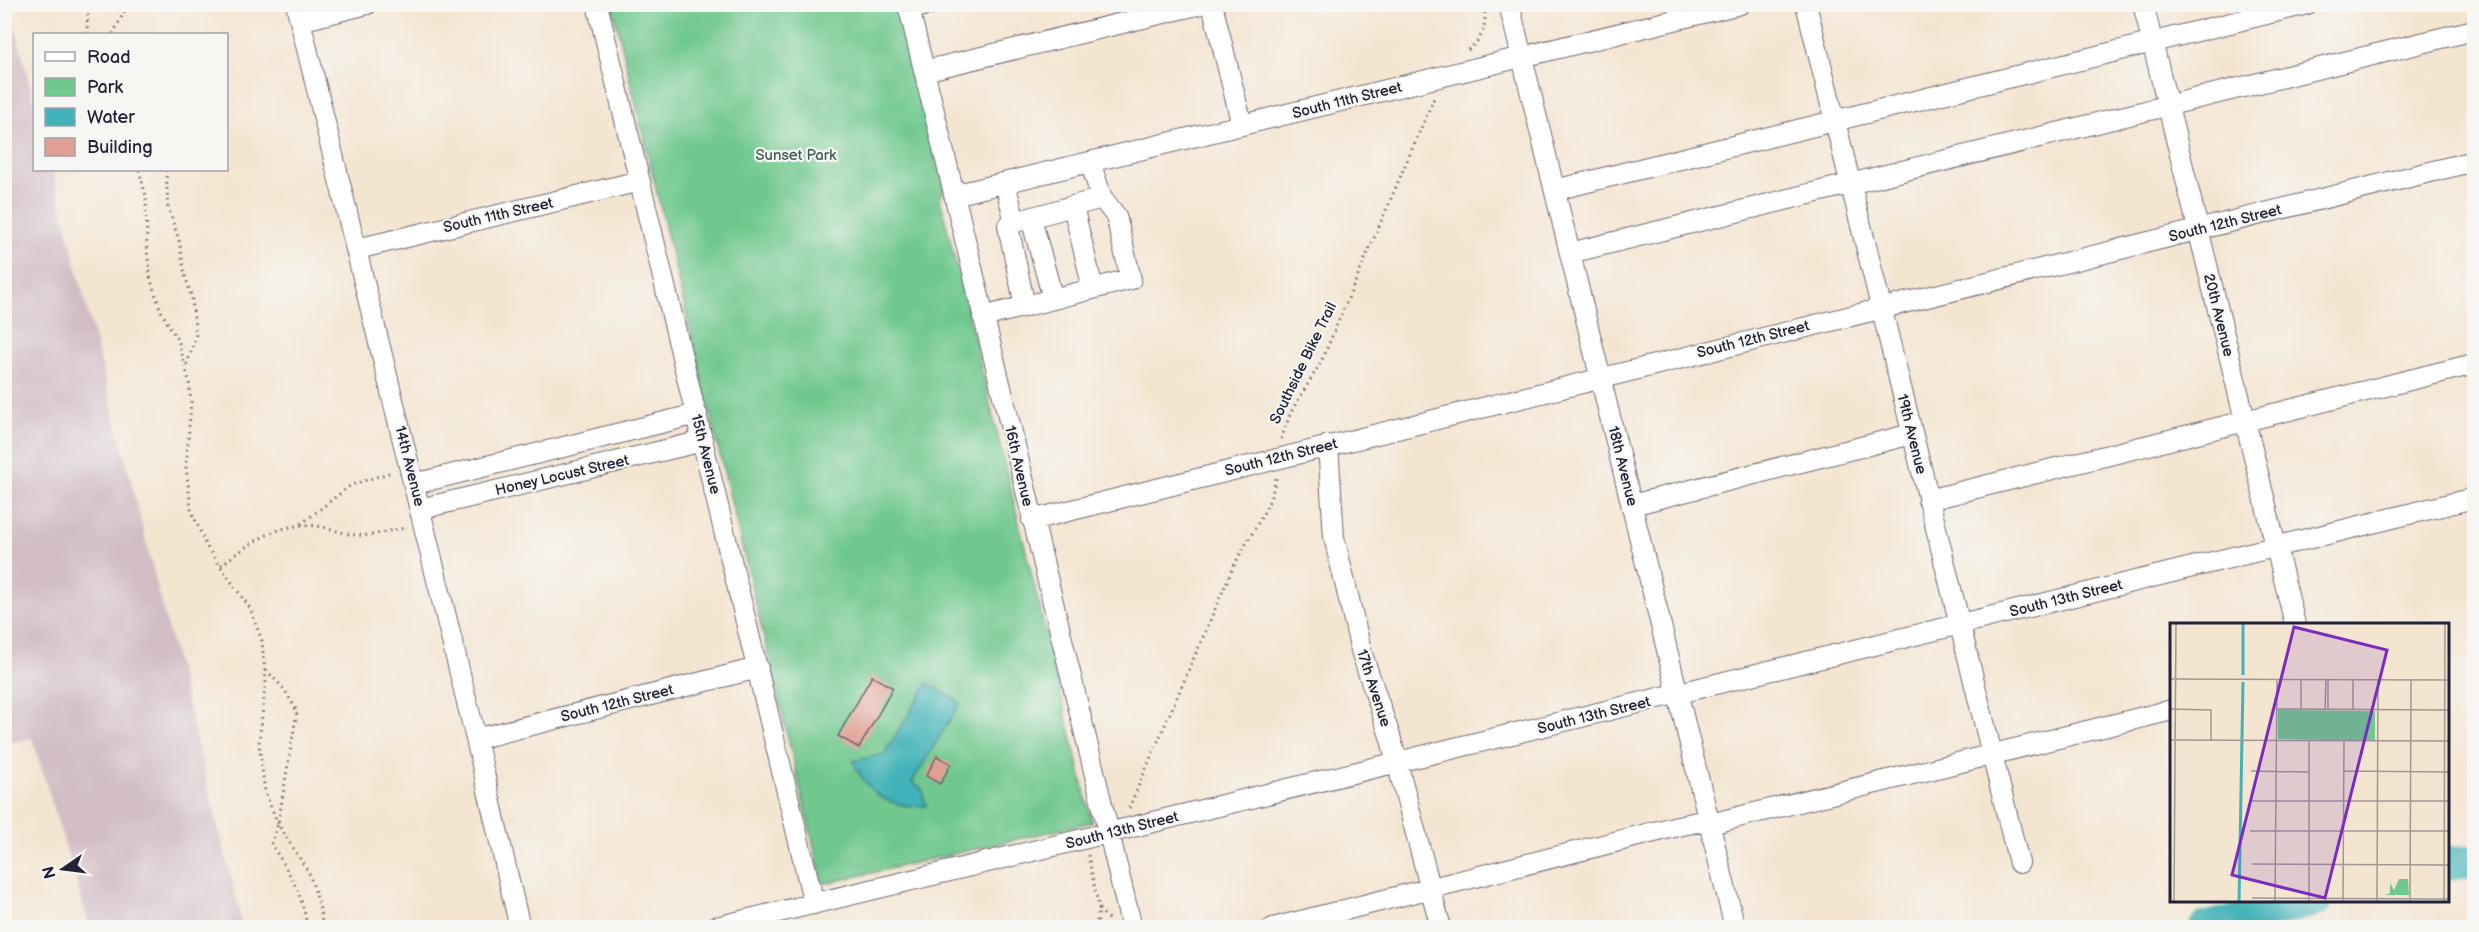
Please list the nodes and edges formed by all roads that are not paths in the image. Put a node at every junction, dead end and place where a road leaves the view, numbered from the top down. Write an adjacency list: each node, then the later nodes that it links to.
1 (367, 4): 12 (street)
2 (597, 4): 22 (street, 15th Avenue)
3 (930, 4): 11 (street)
4 (1201, 4): 16 (street)
5 (1212, 4): 19 (street)
6 (1509, 4): 15 (street, 18th Avenue)
7 (1740, 4): 15 (street, South 11th Street)
8 (1806, 4): 18 (street, 19th Avenue)
9 (2143, 4): 14 (street, 20th Avenue)
10 (2307, 4): 14 (street)
11 (908, 7): 16 (street, 16th Avenue)
12 (298, 13): 31 (street, 14th Avenue)
13 (2475, 30): 17 (street)
14 (2152, 42): 17 (street, 20th Avenue); 18 (street)
15 (1522, 57): 19 (street, South 11th Street); 25 (street, 18th Avenue)
16 (924, 71): 26 (street, 16th Avenue)
17 (2168, 105): 24 (street); 30 (street, 20th Avenue)
18 (1835, 121): 24 (street, 19th Avenue); 25 (street)
19 (1242, 125): 21 (street, South 11th Street)
20 (2475, 161): 30 (street, South 12th Street)
21 (1090, 162): 23 (street, South 11th Street); 27 (street)
22 (640, 181): 31 (street, South 11th Street); 40 (street, 15th Avenue)
23 (1005, 183): 26 (street, South 11th Street); 29 (street)
24 (1850, 184): 32 (street); 36 (street, 19th Avenue)
25 (1555, 189): 32 (street, 18th Avenue)
26 (954, 195): 37 (street, 16th Avenue)
27 (1102, 198): 28 (street); 33 (street)
28 (1073, 206): 29 (street); 33 (street)
29 (1018, 222): 34 (street); 35 (street)
30 (2198, 229): 36 (street, South 12th Street); 41 (street, 20th Avenue)
31 (357, 249): 45 (street, 14th Avenue)
32 (1570, 253): 39 (street, 18th Avenue)
33 (1094, 289): 34 (street)
34 (1053, 299): 35 (street)
35 (1025, 306): 37 (street)
36 (1881, 308): 39 (street, South 12th Street); 42 (street, 19th Avenue)
37 (983, 317): 50 (street, 16th Avenue)
38 (2475, 364): 41 (street)
39 (1601, 377): 44 (street, South 12th Street); 48 (street, 18th Avenue)
40 (697, 414): 43 (street, 15th Avenue); 45 (street, Honey Locust Street)
41 (2245, 421): 47 (street); 51 (street, 20th Avenue)
42 (1912, 434): 47 (street, 19th Avenue); 48 (street)
43 (703, 441): 49 (street, Honey Locust Street); 54 (street, 15th Avenue)
44 (1328, 445): 50 (street, South 12th Street); 59 (street, 17th Avenue)
45 (412, 475): 49 (street, 14th Avenue)
46 (2475, 498): 51 (street, South 13th Street)
47 (1928, 500): 53 (street, 19th Avenue)
48 (1632, 505): 55 (street, 18th Avenue)
49 (422, 518): 57 (street, 14th Avenue)
50 (1032, 520): 61 (street, 16th Avenue)
51 (2276, 546): 52 (street, 20th Avenue); 53 (street, South 13th Street)
52 (2295, 623)
53 (1959, 624): 55 (street, South 13th Street); 58 (street, 19th Avenue)
54 (758, 668): 57 (street, South 12th Street); 64 (street, 15th Avenue)
55 (1679, 694): 59 (street, South 13th Street); 60 (street, 18th Avenue)
56 (2170, 710): 58 (street)
57 (476, 739): 65 (street, 14th Avenue)
58 (1992, 754): 60 (street); 62 (street, 19th Avenue)
59 (1397, 762): 61 (street, South 13th Street); 63 (street, 17th Avenue)
60 (1710, 825): 63 (street); 70 (street, 18th Avenue)
61 (1109, 833): 64 (street, South 13th Street); 67 (street, 16th Avenue)
62 (2019, 863)
63 (1430, 888): 68 (street); 69 (street, 17th Avenue)
64 (814, 903): 66 (street, South 13th Street)
65 (520, 927)
66 (712, 927)
67 (1132, 927)
68 (1273, 927)
69 (1441, 927)
70 (1735, 927)

